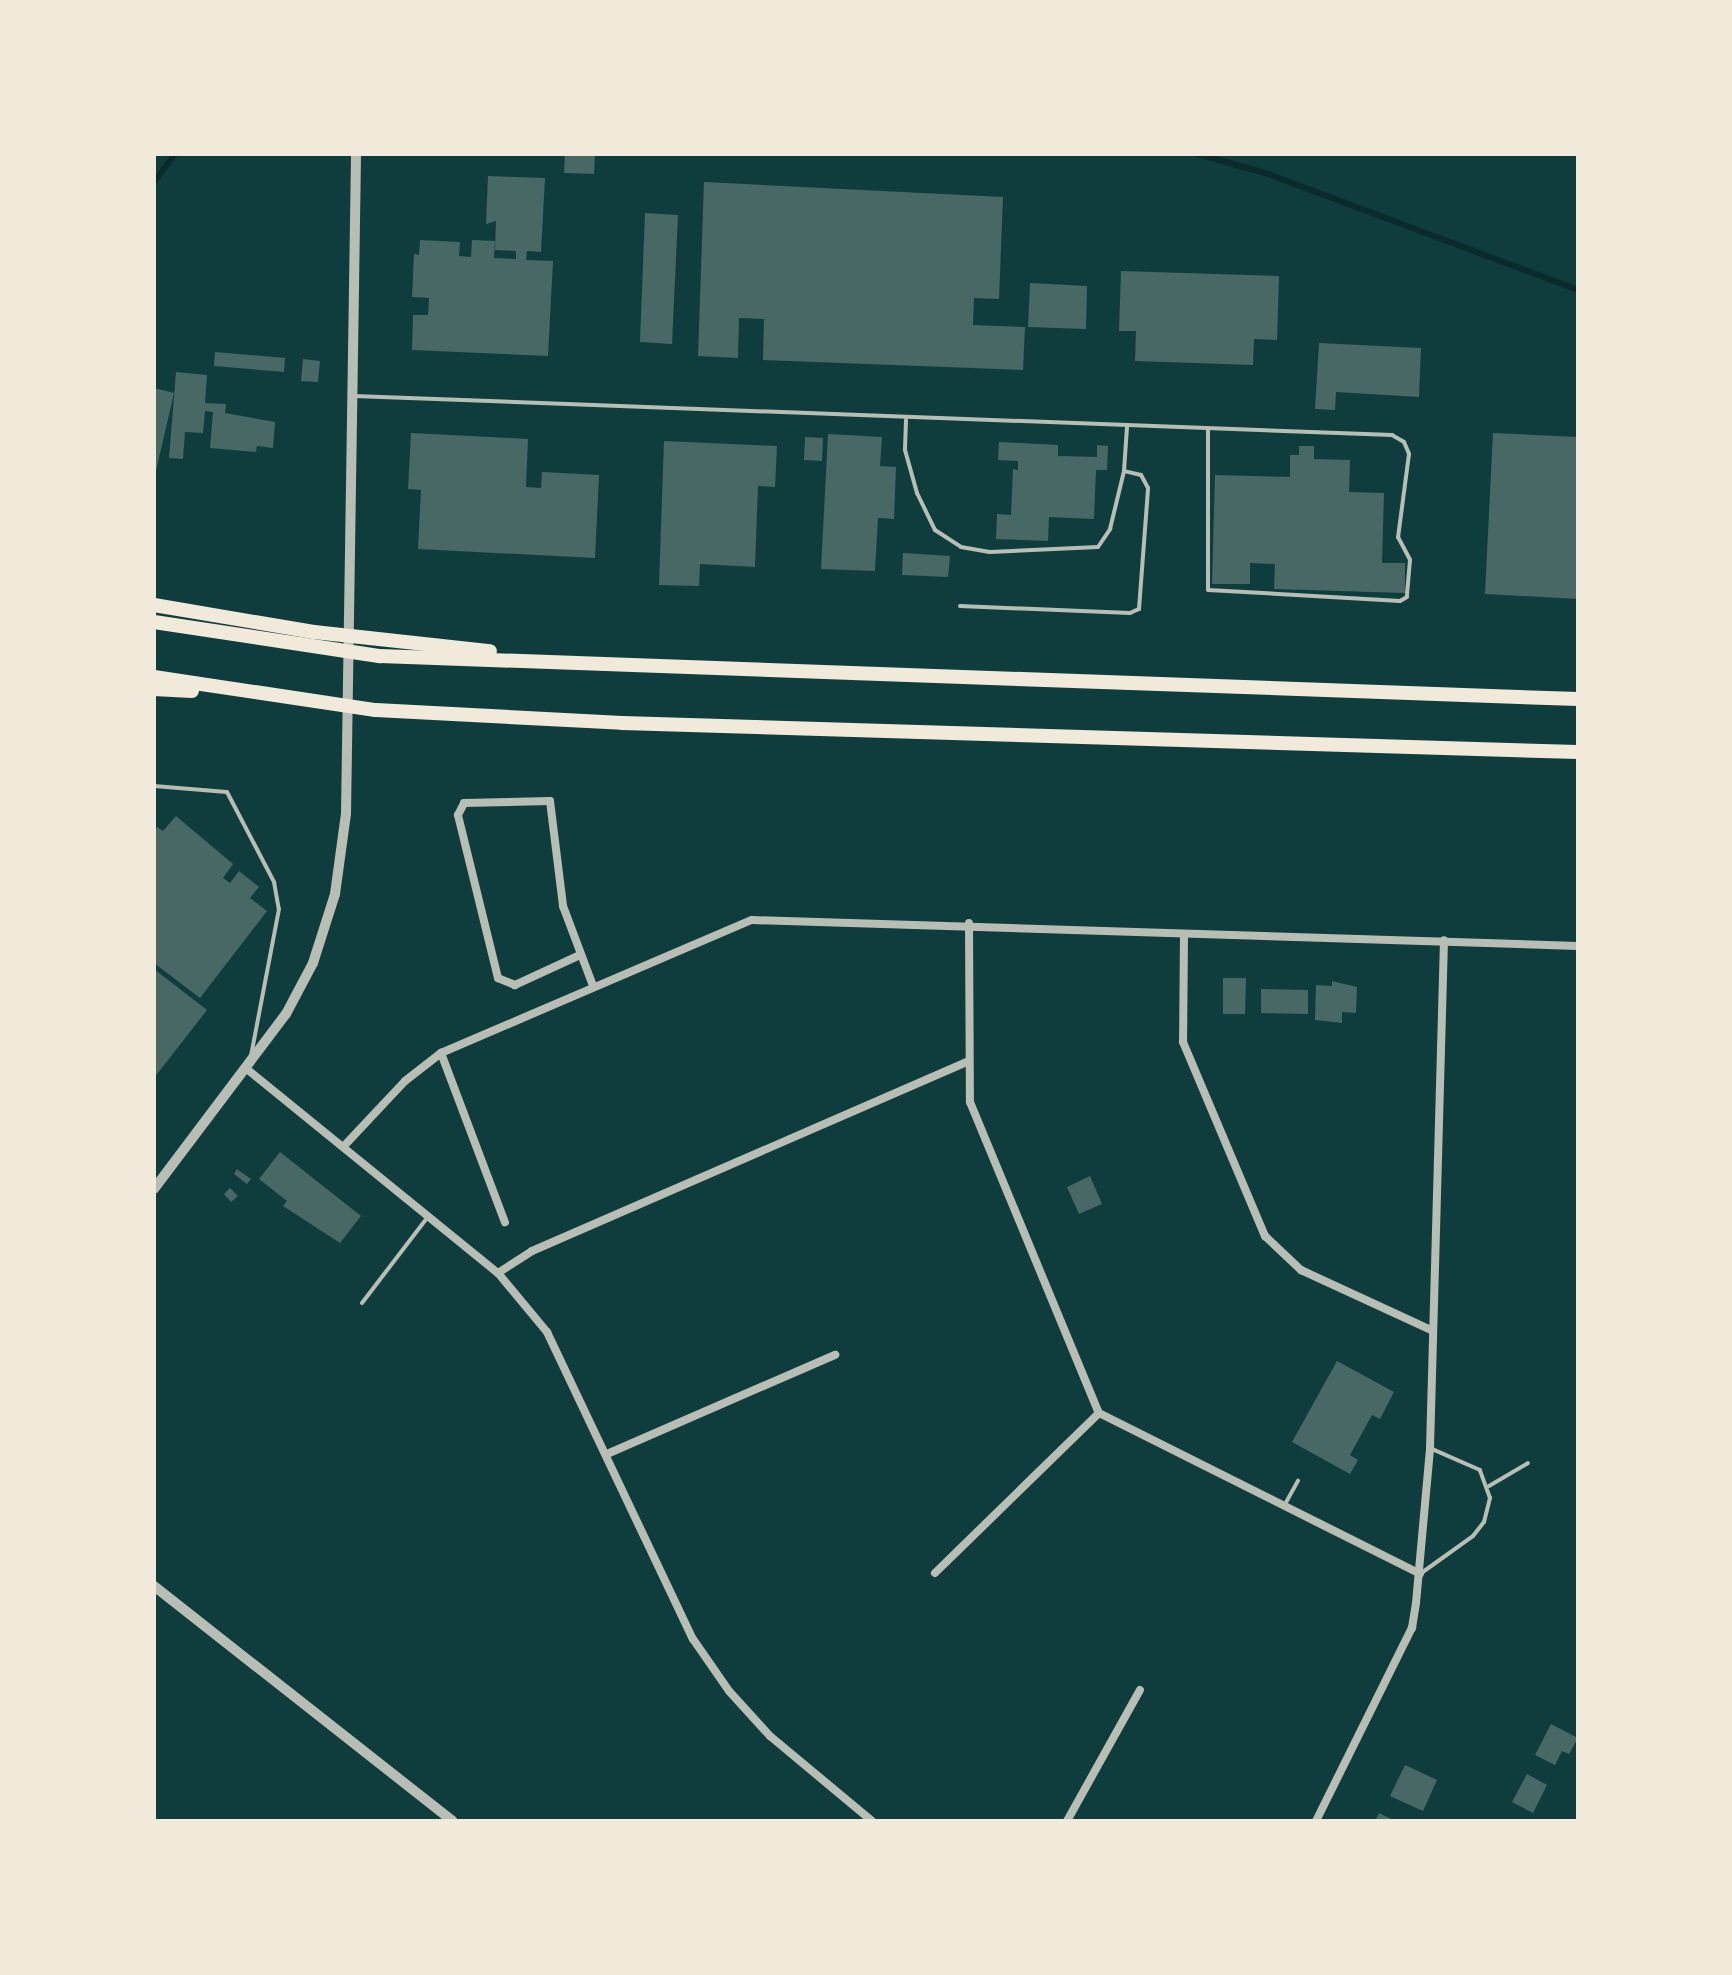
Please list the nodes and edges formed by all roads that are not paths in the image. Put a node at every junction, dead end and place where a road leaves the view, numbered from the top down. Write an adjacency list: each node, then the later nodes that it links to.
1 (356, 154): 2 (street)
2 (354, 396): 3 (lane); 25 (street)
3 (906, 420): 4 (lane); 6 (lane)
4 (1127, 427): 5 (lane); 6 (lane)
5 (1208, 429): 5 (lane)
6 (1124, 471): 8 (lane)
7 (154, 605): 10 (highway)
8 (960, 606)
9 (154, 622): 10 (highway)
10 (612, 662): 14 (highway)
11 (154, 677): 13 (highway)
12 (154, 689): 13 (highway)
13 (277, 696): 15 (highway)
14 (1578, 699)
15 (1578, 752)
16 (154, 786): 25 (lane)
17 (969, 923): 18 (street); 22 (street); 24 (street)
18 (1184, 935): 19 (street); 32 (street)
19 (1444, 940): 20 (street); 32 (street)
20 (1578, 946)
21 (580, 955): 21 (street); 22 (street)
22 (593, 986): 23 (street)
23 (441, 1053): 26 (street); 29 (street)
24 (967, 1062): 30 (street); 34 (street)
25 (248, 1070): 26 (street); 27 (street)
26 (344, 1146): 28 (street)
27 (154, 1189)
28 (429, 1216): 30 (street); 31 (lane)
29 (505, 1222)
30 (498, 1273): 36 (street)
31 (362, 1303)
32 (1431, 1330): 35 (street)
33 (835, 1355): 36 (street)
34 (1099, 1413): 40 (street); 41 (street)
35 (1430, 1448): 39 (lane); 42 (street)
36 (607, 1454): 46 (street)
37 (1528, 1463): 39 (lane)
38 (1298, 1481): 40 (lane)
39 (1489, 1486): 42 (lane)
40 (1283, 1508): 42 (street)
41 (935, 1573)
42 (1420, 1574): 48 (street)
43 (154, 1586): 45 (street)
44 (1140, 1690): 47 (street)
45 (453, 1821)
46 (872, 1821)
47 (1067, 1821)
48 (1316, 1821)

